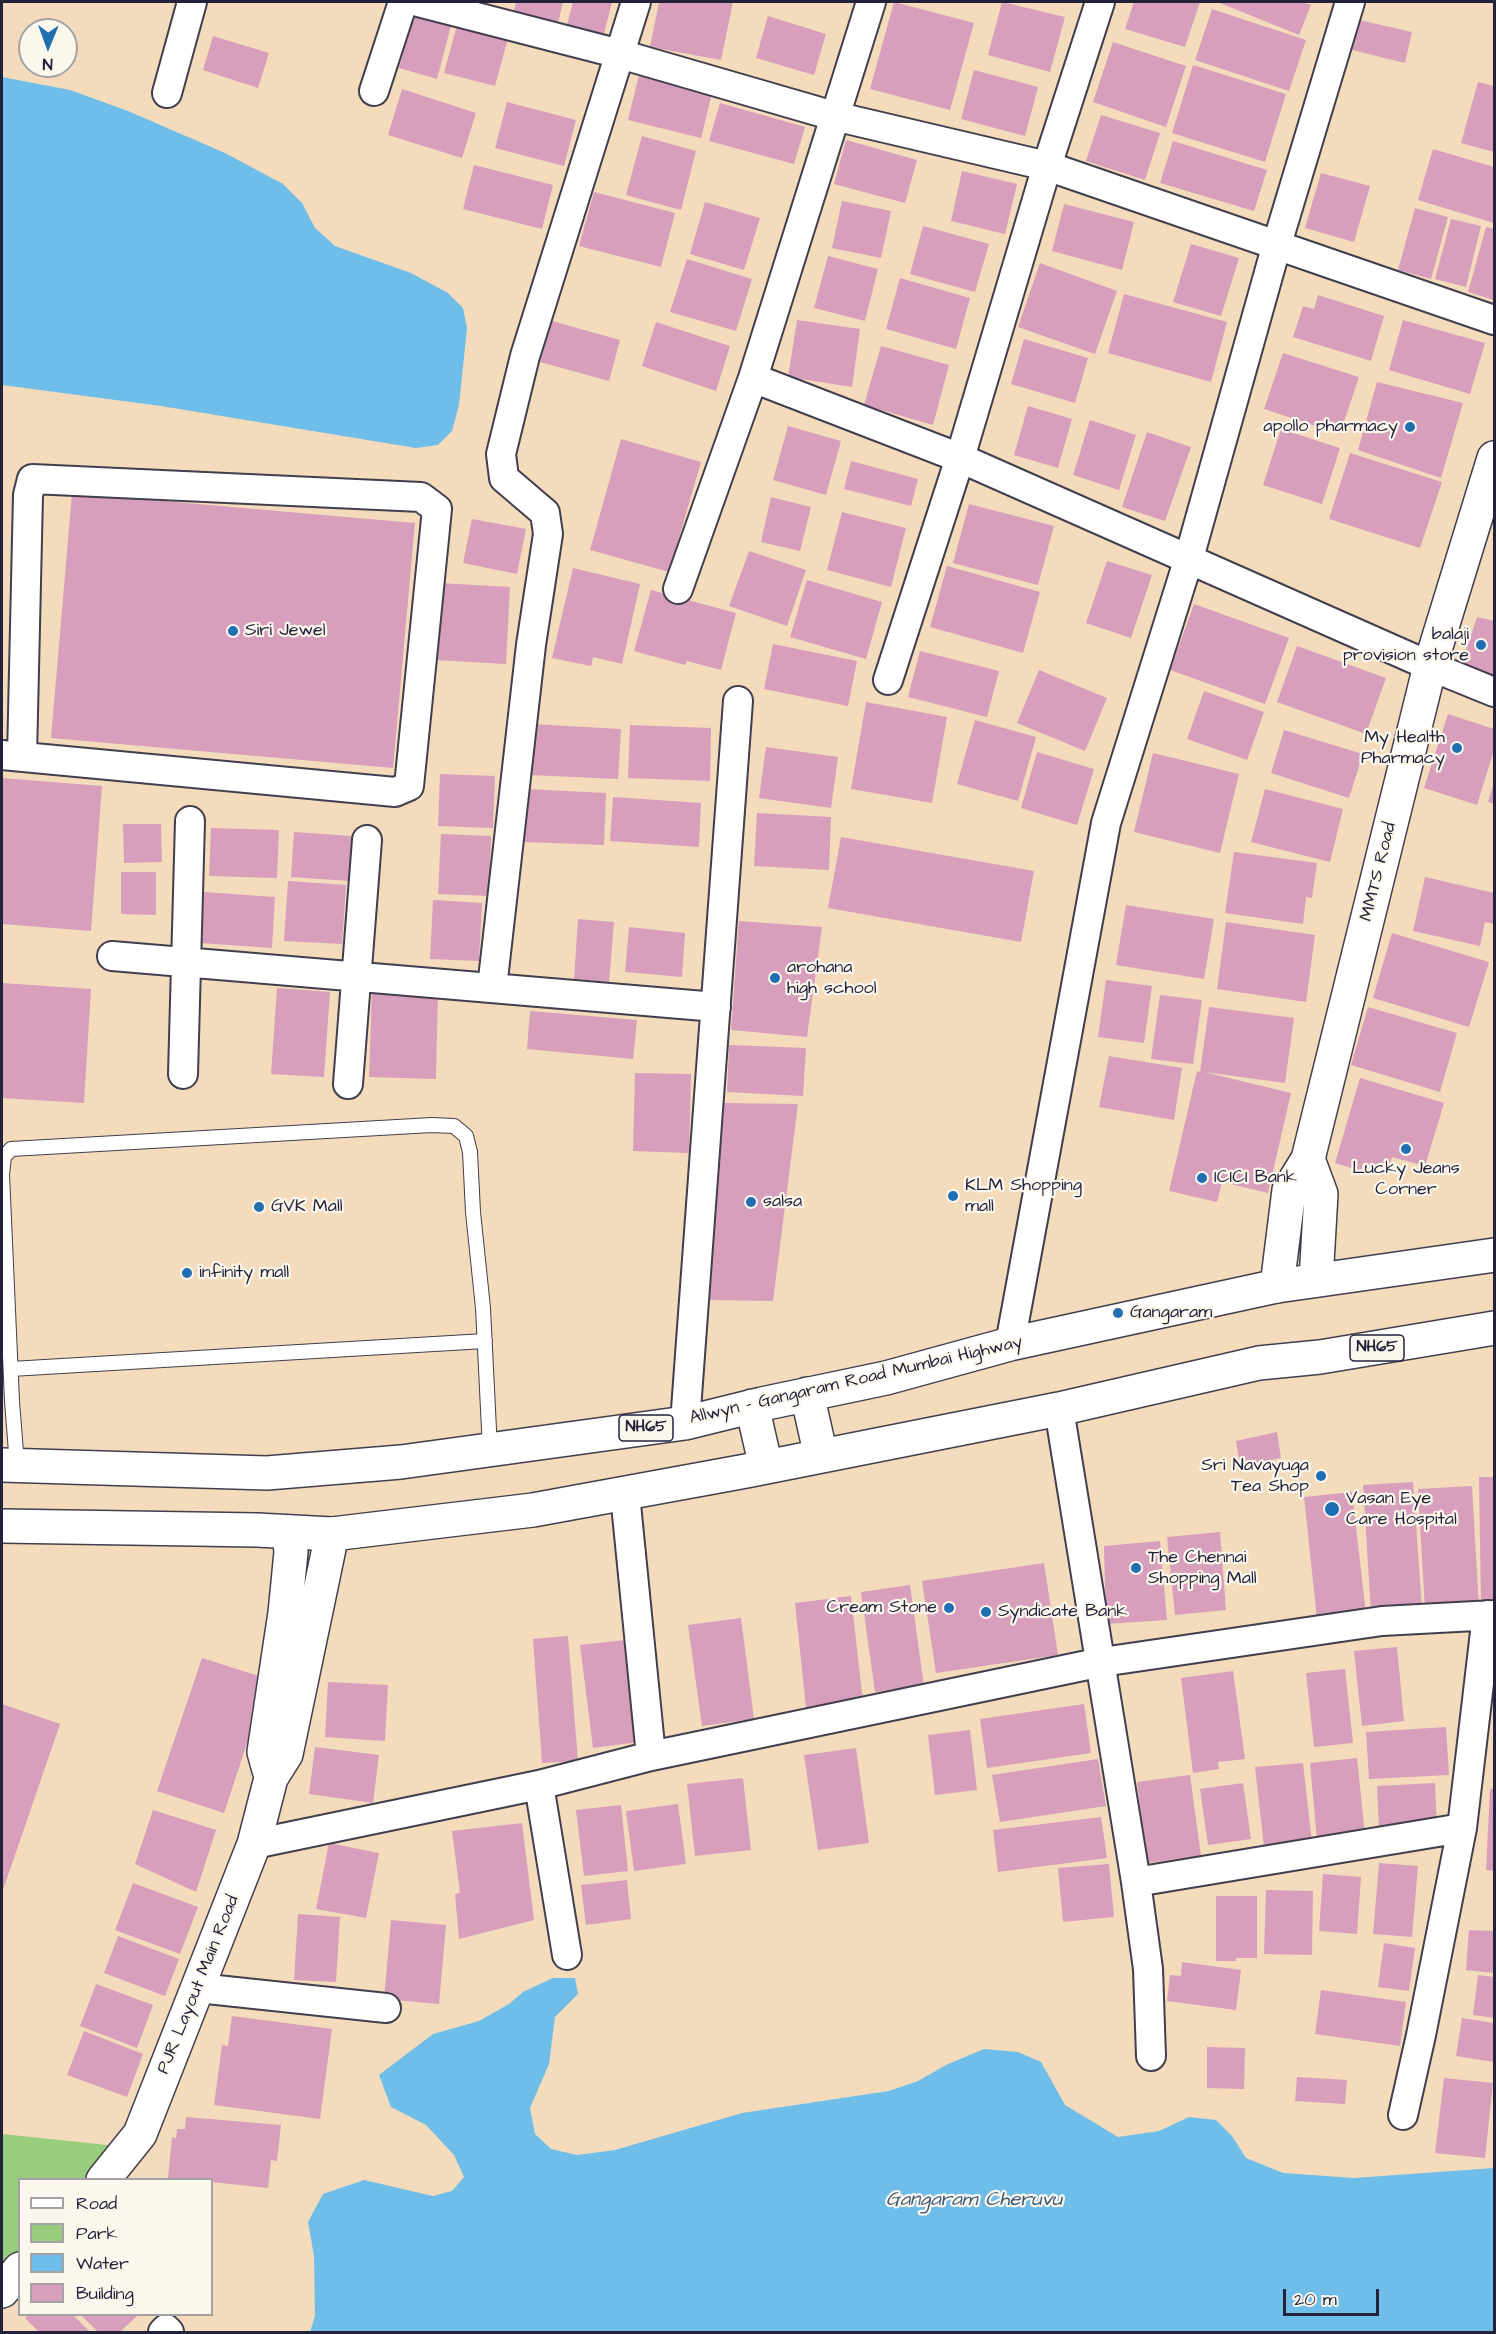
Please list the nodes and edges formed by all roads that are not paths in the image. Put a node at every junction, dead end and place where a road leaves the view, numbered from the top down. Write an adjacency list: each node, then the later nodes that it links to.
1 (192, 2): 10 (street)
2 (403, 2): 9 (street)
3 (418, 2): 8 (street)
4 (636, 2): 8 (street)
5 (871, 2): 11 (street)
6 (1100, 2): 12 (street)
7 (1350, 2): 13 (street)
8 (620, 54): 11 (street); 30 (street)
9 (374, 91)
10 (167, 93)
11 (834, 116): 12 (street); 15 (street)
12 (1047, 166): 13 (street); 16 (street)
13 (1277, 244): 14 (street); 18 (street)
14 (1494, 320)
15 (753, 378): 16 (street); 19 (street)
16 (960, 458): 18 (street); 21 (street)
17 (1494, 458): 20 (main road, MMTS Road)
18 (1189, 558): 20 (street); 40 (street)
19 (678, 589)
20 (1431, 666): 22 (street); 34 (main road, MMTS Road)
21 (888, 680)
22 (1494, 692)
23 (738, 701): 31 (street)
24 (12, 756): 24 (street)
25 (190, 821): 28 (street)
26 (367, 840): 29 (street)
27 (112, 956): 28 (street)
28 (187, 962): 29 (street); 32 (street)
29 (355, 976): 30 (street); 33 (street)
30 (492, 988): 31 (street)
31 (716, 1006): 45 (street)
32 (183, 1074)
33 (348, 1084)
34 (1308, 1159): 36 (main road); 37 (main road, MMTS Road)
35 (1494, 1255): 36 (main road, NH65)
36 (1316, 1280): 37 (main road, NH65)
37 (1277, 1286): 40 (main road, Allwyn - Gangaram Road Mumbai Highway / NH65)
38 (1494, 1328): 44 (main road, NH65)
39 (485, 1341): 41 (lane); 41 (lane); 46 (lane)
40 (1010, 1344): 42 (main road, Allwyn - Gangaram Road Mumbai Highway / NH65)
41 (11, 1369): 48 (lane)
42 (807, 1395): 43 (main road, Allwyn - Gangaram Road Mumbai Highway / NH65); 47 (main road)
43 (752, 1406): 45 (main road, Allwyn - Gangaram Road Mumbai Highway / NH65); 49 (main road)
44 (1059, 1409): 47 (main road, NH65); 55 (street)
45 (685, 1423): 46 (main road, Allwyn - Gangaram Road Mumbai Highway / NH65)
46 (490, 1450): 48 (main road, Allwyn - Gangaram Road Mumbai Highway / NH65)
47 (821, 1456): 49 (main road, NH65)
48 (9, 1465)
49 (766, 1467): 50 (main road, NH65)
50 (625, 1494): 53 (main road, NH65); 56 (street)
51 (2, 1526): 52 (main road, NH65)
52 (289, 1532): 53 (main road, NH65); 57 (main road, PJR Layout Main Road)
53 (332, 1534): 57 (main road, PJR Layout Main Road)
54 (1491, 1615): 55 (street); 59 (street)
55 (1102, 1662): 56 (street); 61 (street)
56 (651, 1756): 58 (street)
57 (271, 1778): 60 (main road, PJR Layout Main Road)
58 (539, 1785): 60 (street); 62 (street)
59 (1462, 1828): 61 (street); 66 (street)
60 (254, 1844): 63 (main road, PJR Layout Main Road)
61 (1136, 1882): 65 (street)
62 (567, 1955)
63 (198, 1988): 64 (street); 67 (main road, PJR Layout Main Road)
64 (386, 2008)
65 (1151, 2056)
66 (1403, 2115)
67 (105, 2178)
68 (18, 2271): 69 (main road)
69 (2, 2291)
70 (163, 2332): 71 (street)
71 (169, 2332)

